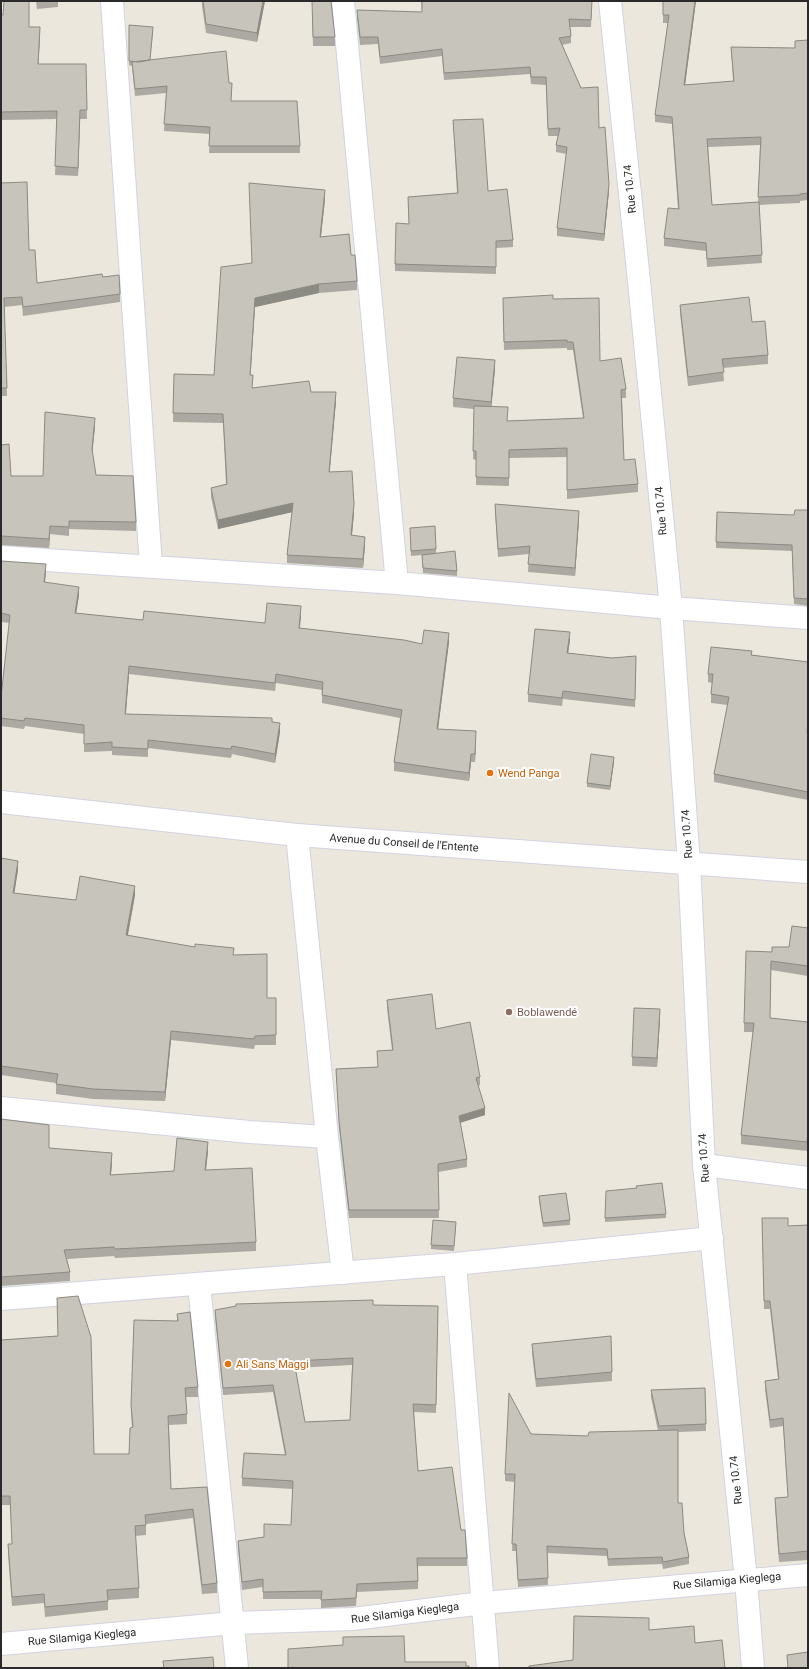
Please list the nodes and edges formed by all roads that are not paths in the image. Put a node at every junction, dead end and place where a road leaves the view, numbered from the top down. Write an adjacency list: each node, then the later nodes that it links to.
1 (112, 1): 5 (street)
2 (343, 1): 6 (street)
3 (610, 1): 7 (street, Rue 10.74)
4 (1, 557): 5 (street)
5 (151, 566): 6 (street)
6 (397, 583): 7 (street)
7 (670, 608): 8 (street); 11 (street, Rue 10.74)
8 (808, 618)
9 (1, 802): 10 (street, Avenue du Conseil de l'Entente)
10 (297, 834): 11 (street, Avenue du Conseil de l'Entente); 14 (street)
11 (689, 864): 12 (street, Avenue du Conseil de l'Entente); 15 (street, Rue 10.74)
12 (808, 872)
13 (1, 1108): 14 (street)
14 (326, 1137): 19 (street)
15 (704, 1165): 16 (street); 17 (street, Rue 10.74)
16 (808, 1178)
17 (712, 1238): 18 (street); 23 (street, Rue 10.74)
18 (455, 1264): 19 (street); 24 (street)
19 (343, 1273): 20 (street)
20 (199, 1284): 21 (street); 25 (street)
21 (1, 1300)
22 (808, 1575): 23 (street, Rue Silamiga Kieglega)
23 (746, 1580): 24 (street, Rue Silamiga Kieglega); 29 (street, Rue 10.74)
24 (483, 1603): 25 (street, Rue Silamiga Kieglega); 28 (street)
25 (233, 1623): 26 (street, Rue Silamiga Kieglega); 27 (street)
26 (1, 1644)
27 (237, 1668)
28 (488, 1668)
29 (753, 1668)

